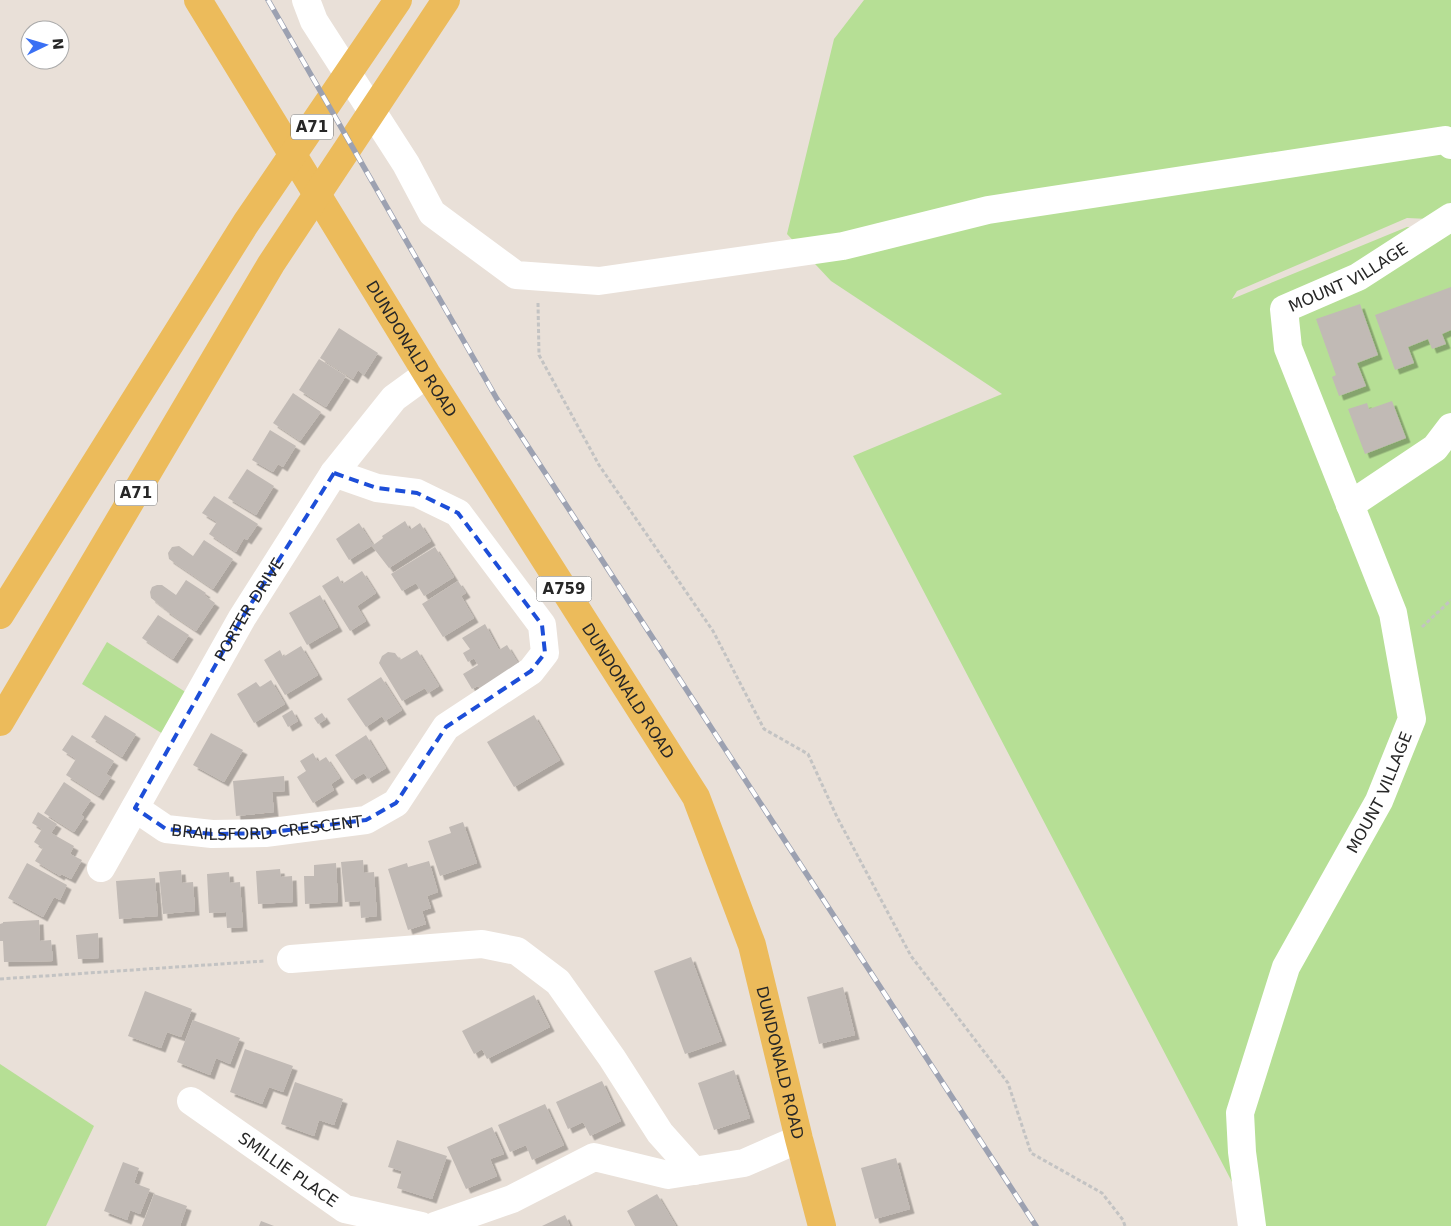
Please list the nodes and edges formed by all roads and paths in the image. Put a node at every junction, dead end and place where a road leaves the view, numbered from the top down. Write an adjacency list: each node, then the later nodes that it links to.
1 (198, 0): 8 (main road, DUNDONALD ROAD / A759)
2 (306, 0): 7 (street)
3 (398, 0): 13 (main road, A71)
4 (446, 0): 15 (main road, A71)
5 (1448, 143): 7 (street)
6 (1451, 217): 11 (street, MOUNT VILLAGE)
7 (538, 277): 26 (path)
8 (427, 374): 10 (street, PORTER DRIVE); 21 (main road, DUNDONALD ROAD / A759)
9 (1451, 427): 11 (street)
10 (334, 473): 16 (street, PORTER DRIVE); 16 (street, BRAILSFORD CRESCENT)
11 (1350, 505): 14 (street, MOUNT VILLAGE)
12 (1451, 600): 14 (path)
13 (0, 615)
14 (1399, 647): 27 (street, MOUNT VILLAGE)
15 (0, 722)
16 (135, 808): 17 (street, PORTER DRIVE)
17 (101, 868)
18 (291, 959): 19 (path); 22 (street)
19 (0, 979)
20 (191, 1102): 23 (street, SMILLIE PLACE)
21 (799, 1140): 22 (street); 25 (main road, DUNDONALD ROAD / A759)
22 (694, 1171): 24 (street)
23 (421, 1226)
24 (435, 1226)
25 (822, 1226)
26 (1125, 1226)
27 (1252, 1226)

